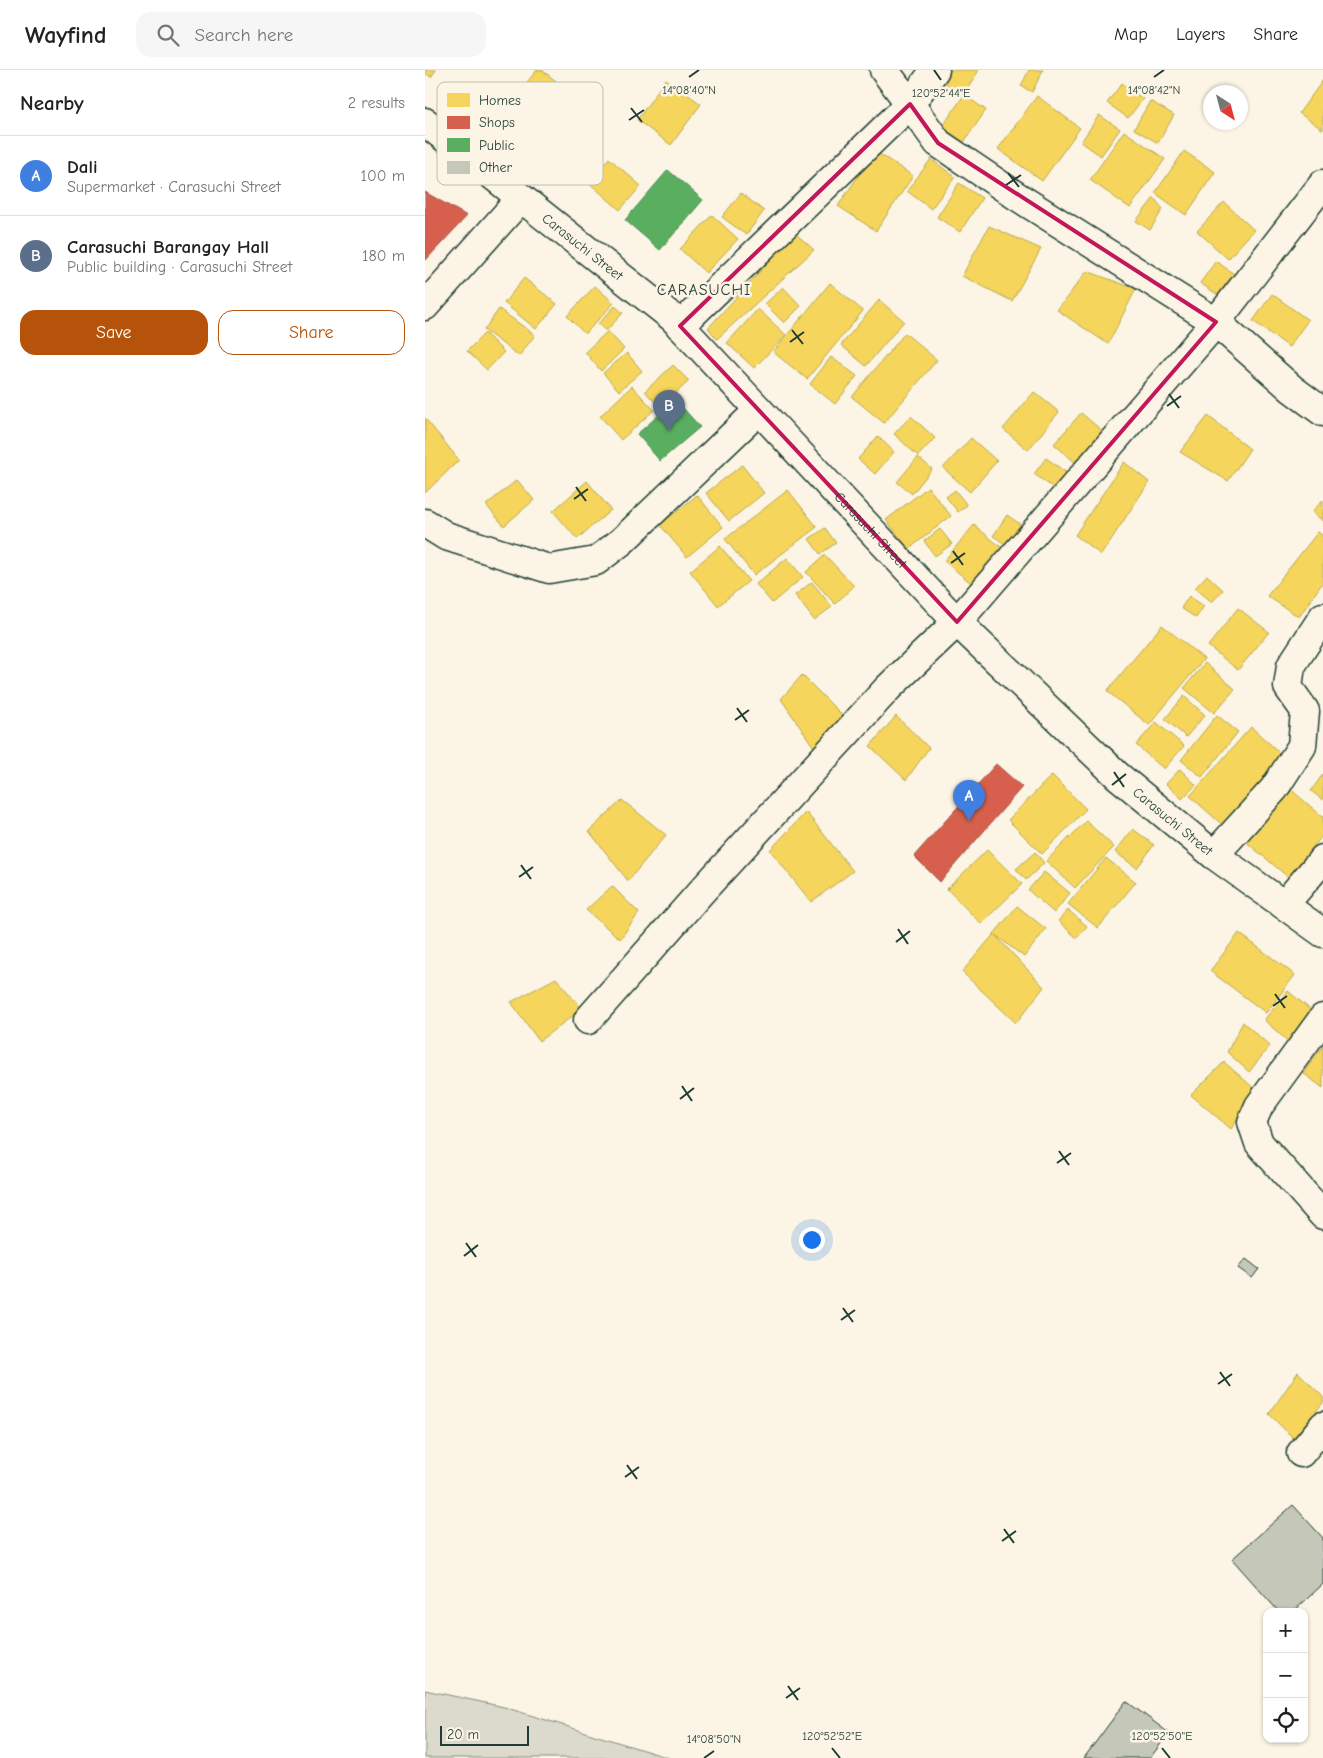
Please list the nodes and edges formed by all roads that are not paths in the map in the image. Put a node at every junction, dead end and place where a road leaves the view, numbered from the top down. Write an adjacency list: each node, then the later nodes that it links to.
1 (884, 70): 3 (street)
2 (935, 70): 3 (street)
3 (910, 104): 10 (street); 11 (street)
4 (425, 122): 5 (street, Carasuchi Street)
5 (437, 132)
6 (1323, 184): 10 (street)
7 (505, 185): 8 (street, Carasuchi Street)
8 (521, 198): 9 (street); 11 (street, Carasuchi Street)
9 (425, 306)
10 (1215, 322): 13 (street); 16 (street)
11 (680, 326): 12 (street, Carasuchi Street)
12 (759, 410): 14 (street); 16 (street, Carasuchi Street)
13 (1323, 412)
14 (425, 523)
15 (1323, 617): 17 (street)
16 (957, 622): 18 (street, Carasuchi Street); 23 (street)
17 (1314, 717): 18 (street)
18 (1214, 855): 20 (street, Carasuchi Street)
19 (1323, 859): 20 (street)
20 (1284, 905): 21 (street, Carasuchi Street)
21 (1323, 933)
22 (1323, 1018): 24 (street)
23 (588, 1020)
24 (1323, 1215)
25 (1323, 1426): 26 (street)
26 (1301, 1453)

